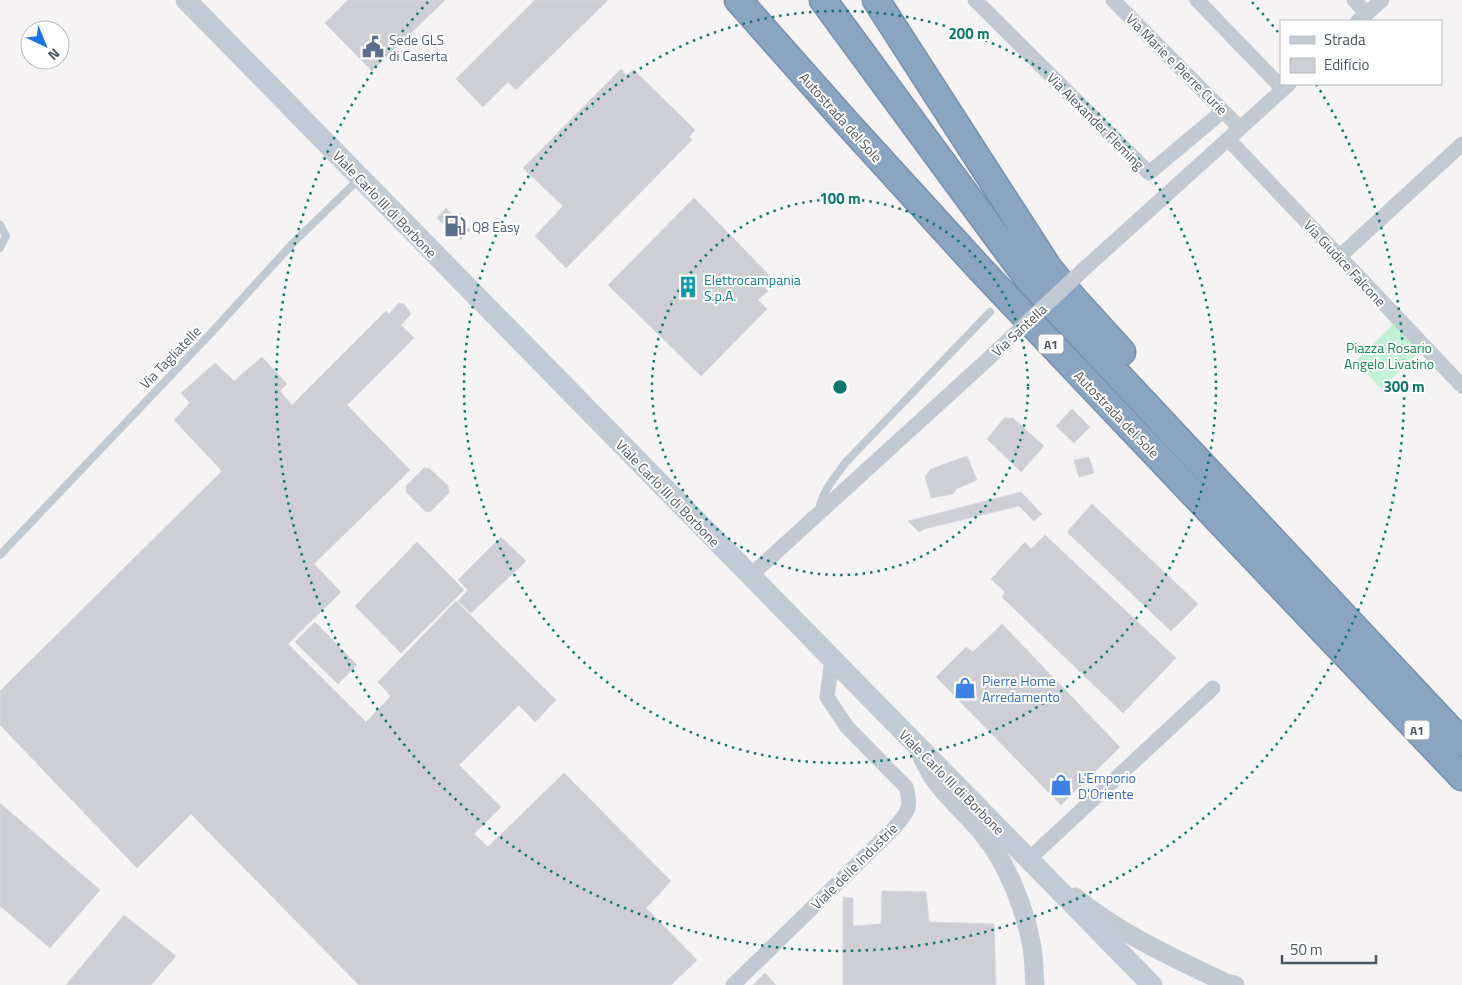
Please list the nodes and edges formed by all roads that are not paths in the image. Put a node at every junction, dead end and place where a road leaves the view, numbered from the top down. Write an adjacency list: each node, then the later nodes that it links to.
1 (186, 0): 19 (main road, Viale Carlo III di Borbone)
2 (727, 0): 12 (highway)
3 (738, 0): 12 (highway, Autostrada del Sole / A1)
4 (822, 0): 25 (highway, Autostrada del Sole / A1)
5 (876, 0): 25 (highway)
6 (975, 0): 15 (street, Via Alexander Fleming)
7 (1113, 0): 15 (street, Via Marie e Pierre Curie)
8 (1198, 0): 13 (street)
9 (1354, 0): 11 (street)
10 (1382, 0): 11 (street)
11 (1363, 17)
12 (760, 26): 33 (highway, Autostrada del Sole / A1)
13 (1280, 80)
14 (1286, 86): 16 (street, Via Santella)
15 (1224, 111): 16 (street, Via Marie e Pierre Curie)
16 (1240, 128): 17 (street, Via Santella)
17 (1228, 139): 22 (street, Via Giudice Falcone); 26 (street, Via Santella, bridge)
18 (1462, 144): 22 (street)
19 (360, 178): 27 (lane, Via Tagliatelle); 28 (main road, Viale Carlo III di Borbone)
20 (0, 225): 21 (lane)
21 (0, 248)
22 (1339, 257): 24 (street, Via Giudice Falcone)
23 (990, 312): 26 (lane)
24 (1462, 386)
25 (1240, 504): 31 (highway, Autostrada del Sole / A1)
26 (818, 514): 28 (street, Via Santella)
27 (0, 555)
28 (750, 576): 29 (main road, Viale Carlo III di Borbone)
29 (832, 659): 32 (main road, Viale Carlo III di Borbone); 35 (street, Viale delle Industrie)
30 (1213, 688): 34 (street)
31 (1462, 742)
32 (914, 743): 34 (main road, Viale Carlo III di Borbone); 36 (street)
33 (1462, 777)
34 (1032, 863): 37 (main road, Viale Carlo III di Borbone); 38 (street)
35 (733, 985)
36 (1035, 985)
37 (1152, 985)
38 (1235, 985)

